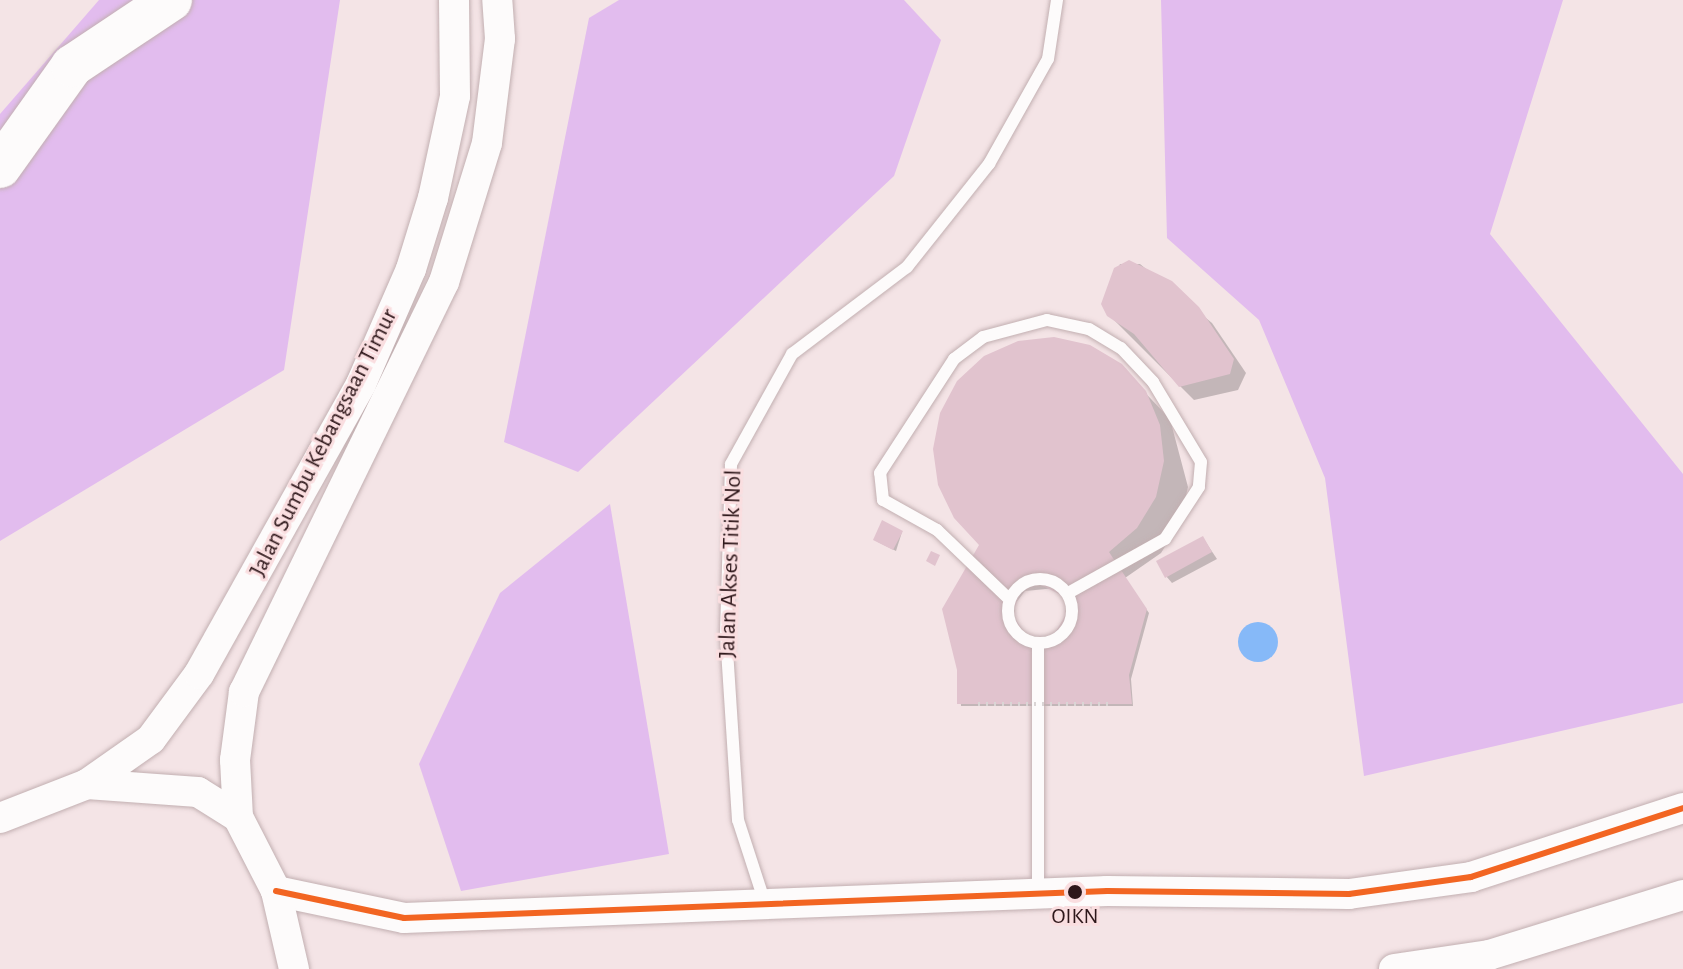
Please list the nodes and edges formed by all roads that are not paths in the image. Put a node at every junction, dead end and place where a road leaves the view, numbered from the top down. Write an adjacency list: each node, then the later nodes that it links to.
1 (171, 0): 5 (highway)
2 (454, 0): 9 (street, Jalan Sumbu Kebangsaan Timur)
3 (497, 0): 11 (street, Jalan Sumbu Kebangsaan Timur)
4 (1057, 0): 16 (lane, Jalan Akses Titik Nol)
5 (0, 167)
6 (1068, 593): 7 (lane); 7 (lane); 8 (lane)
7 (1009, 599): 8 (lane)
8 (1038, 644): 14 (lane)
9 (87, 784): 11 (street, Jalan Sumbu Kebangsaan Timur); 12 (street, Jalan Sumbu Kebangsaan Timur)
10 (1683, 808): 14 (street)
11 (238, 817): 13 (street, Jalan Sumbu Kebangsaan Timur)
12 (0, 818)
13 (276, 891): 16 (street); 17 (street, Jalan Sumbu Kebangsaan Timur)
14 (1038, 894): 16 (street)
15 (1683, 895): 18 (street)
16 (765, 903)
17 (294, 969)
18 (1394, 969)

